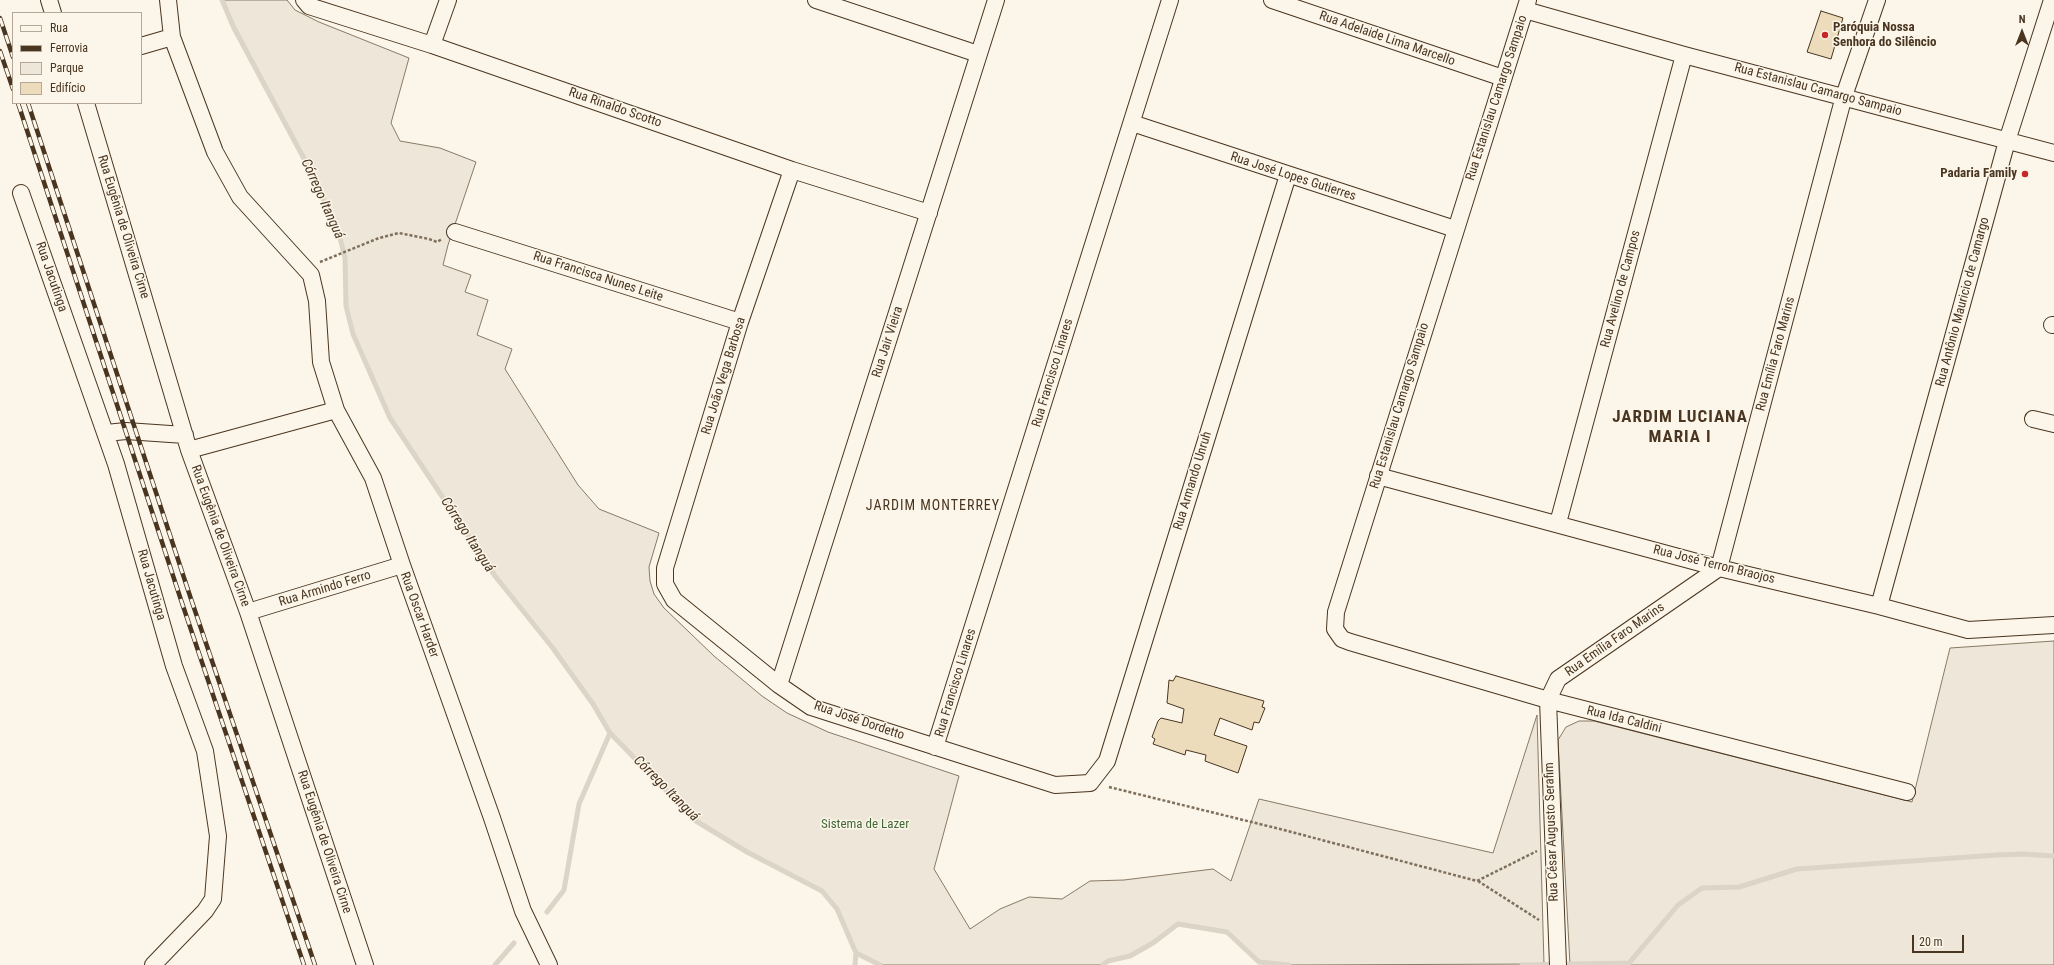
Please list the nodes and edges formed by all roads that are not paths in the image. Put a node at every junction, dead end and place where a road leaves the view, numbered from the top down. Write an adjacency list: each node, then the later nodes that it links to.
1 (49, 0): 12 (street)
2 (168, 0): 13 (street, Rua Oscar Harder)
3 (304, 0): 14 (street, Rua Rinaldo Scotto)
4 (448, 0): 14 (street)
5 (816, 0): 16 (street)
6 (996, 0): 16 (street, Rua Jair Vieira)
7 (1170, 0): 21 (street, Rua Francisco Linares)
8 (1272, 0): 18 (street, Rua Adelaide Lima Marcello)
9 (1877, 0): 19 (street, Rua Emília Faro Marins)
10 (2052, 0): 22 (street, Rua Antônio Mauricio de Camargo)
11 (1526, 5): 17 (street, Rua Estanislau Camargo Sampaio); 18 (street, Rua Estanislau Camargo Sampaio)
12 (54, 12)
13 (172, 37): 15 (street); 31 (street, Rua Oscar Harder)
14 (432, 45): 24 (street, Rua Rinaldo Scotto)
15 (142, 46)
16 (978, 54): 27 (street, Rua Jair Vieira)
17 (1684, 55): 19 (street, Rua Estanislau Camargo Sampaio); 37 (street, Rua Avelino de Campos)
18 (1503, 78): 28 (street, Rua Estanislau Camargo Sampaio)
19 (1844, 96): 22 (street, Rua Estanislau Camargo Sampaio); 39 (street, Rua Emília Faro Marins)
20 (86, 104): 35 (street, Rua Eugênia de Oliveira Cirne)
21 (1132, 123): 25 (street, Rua José Lopes Gutierres); 47 (street, Rua Francisco Linares)
22 (2007, 141): 23 (street, Rua Estanislau Camargo Sampaio); 41 (street, Rua Antônio Mauricio de Camargo)
23 (2054, 153)
24 (792, 170): 27 (street, Rua Rinaldo Scotto); 30 (street, Rua João Vega Barbosa)
25 (1288, 176): 28 (street, Rua José Lopes Gutierres); 48 (street, Rua Armando Unruh)
26 (21, 193): 34 (street, Rua Jacutinga)
27 (929, 214): 45 (street, Rua Jair Vieira)
28 (1455, 229): 36 (street, Rua Estanislau Camargo Sampaio)
29 (455, 232): 30 (street, Rua Francisca Nunes Leite)
30 (740, 322): 40 (street, Rua João Vega Barbosa)
31 (336, 410): 35 (street); 38 (street, Rua Oscar Harder)
32 (2033, 418): 33 (street)
33 (2054, 424)
34 (106, 434): 35 (street); 50 (street, Rua Jacutinga)
35 (187, 442): 42 (street, Rua Eugênia de Oliveira Cirne)
36 (1378, 476): 37 (street, Rua José Terron Braojos); 44 (street, Rua Estanislau Camargo Sampaio)
37 (1558, 523): 39 (street, Rua José Terron Braojos)
38 (402, 565): 42 (street, Rua Armindo Ferro); 52 (street, Rua Oscar Harder)
39 (1719, 568): 41 (street, Rua José Terron Braojos); 46 (street, Rua Emília Faro Marins)
40 (665, 584): 45 (street, Rua José Dordetto)
41 (1879, 606): 43 (street, Rua José Terron Braojos)
42 (248, 612): 51 (street, Rua Eugênia de Oliveira Cirne)
43 (2054, 625)
44 (1342, 638): 46 (street, Rua Ida Caldini)
45 (779, 685): 47 (street, Rua José Dordetto)
46 (1548, 700): 49 (street, Rua Ida Caldini); 53 (street, Rua César Augusto Serafim)
47 (936, 747): 48 (street, Rua José Dordetto)
48 (1090, 783)
49 (1908, 792)
50 (153, 965)
51 (365, 965)
52 (549, 965)
53 (1558, 965)

